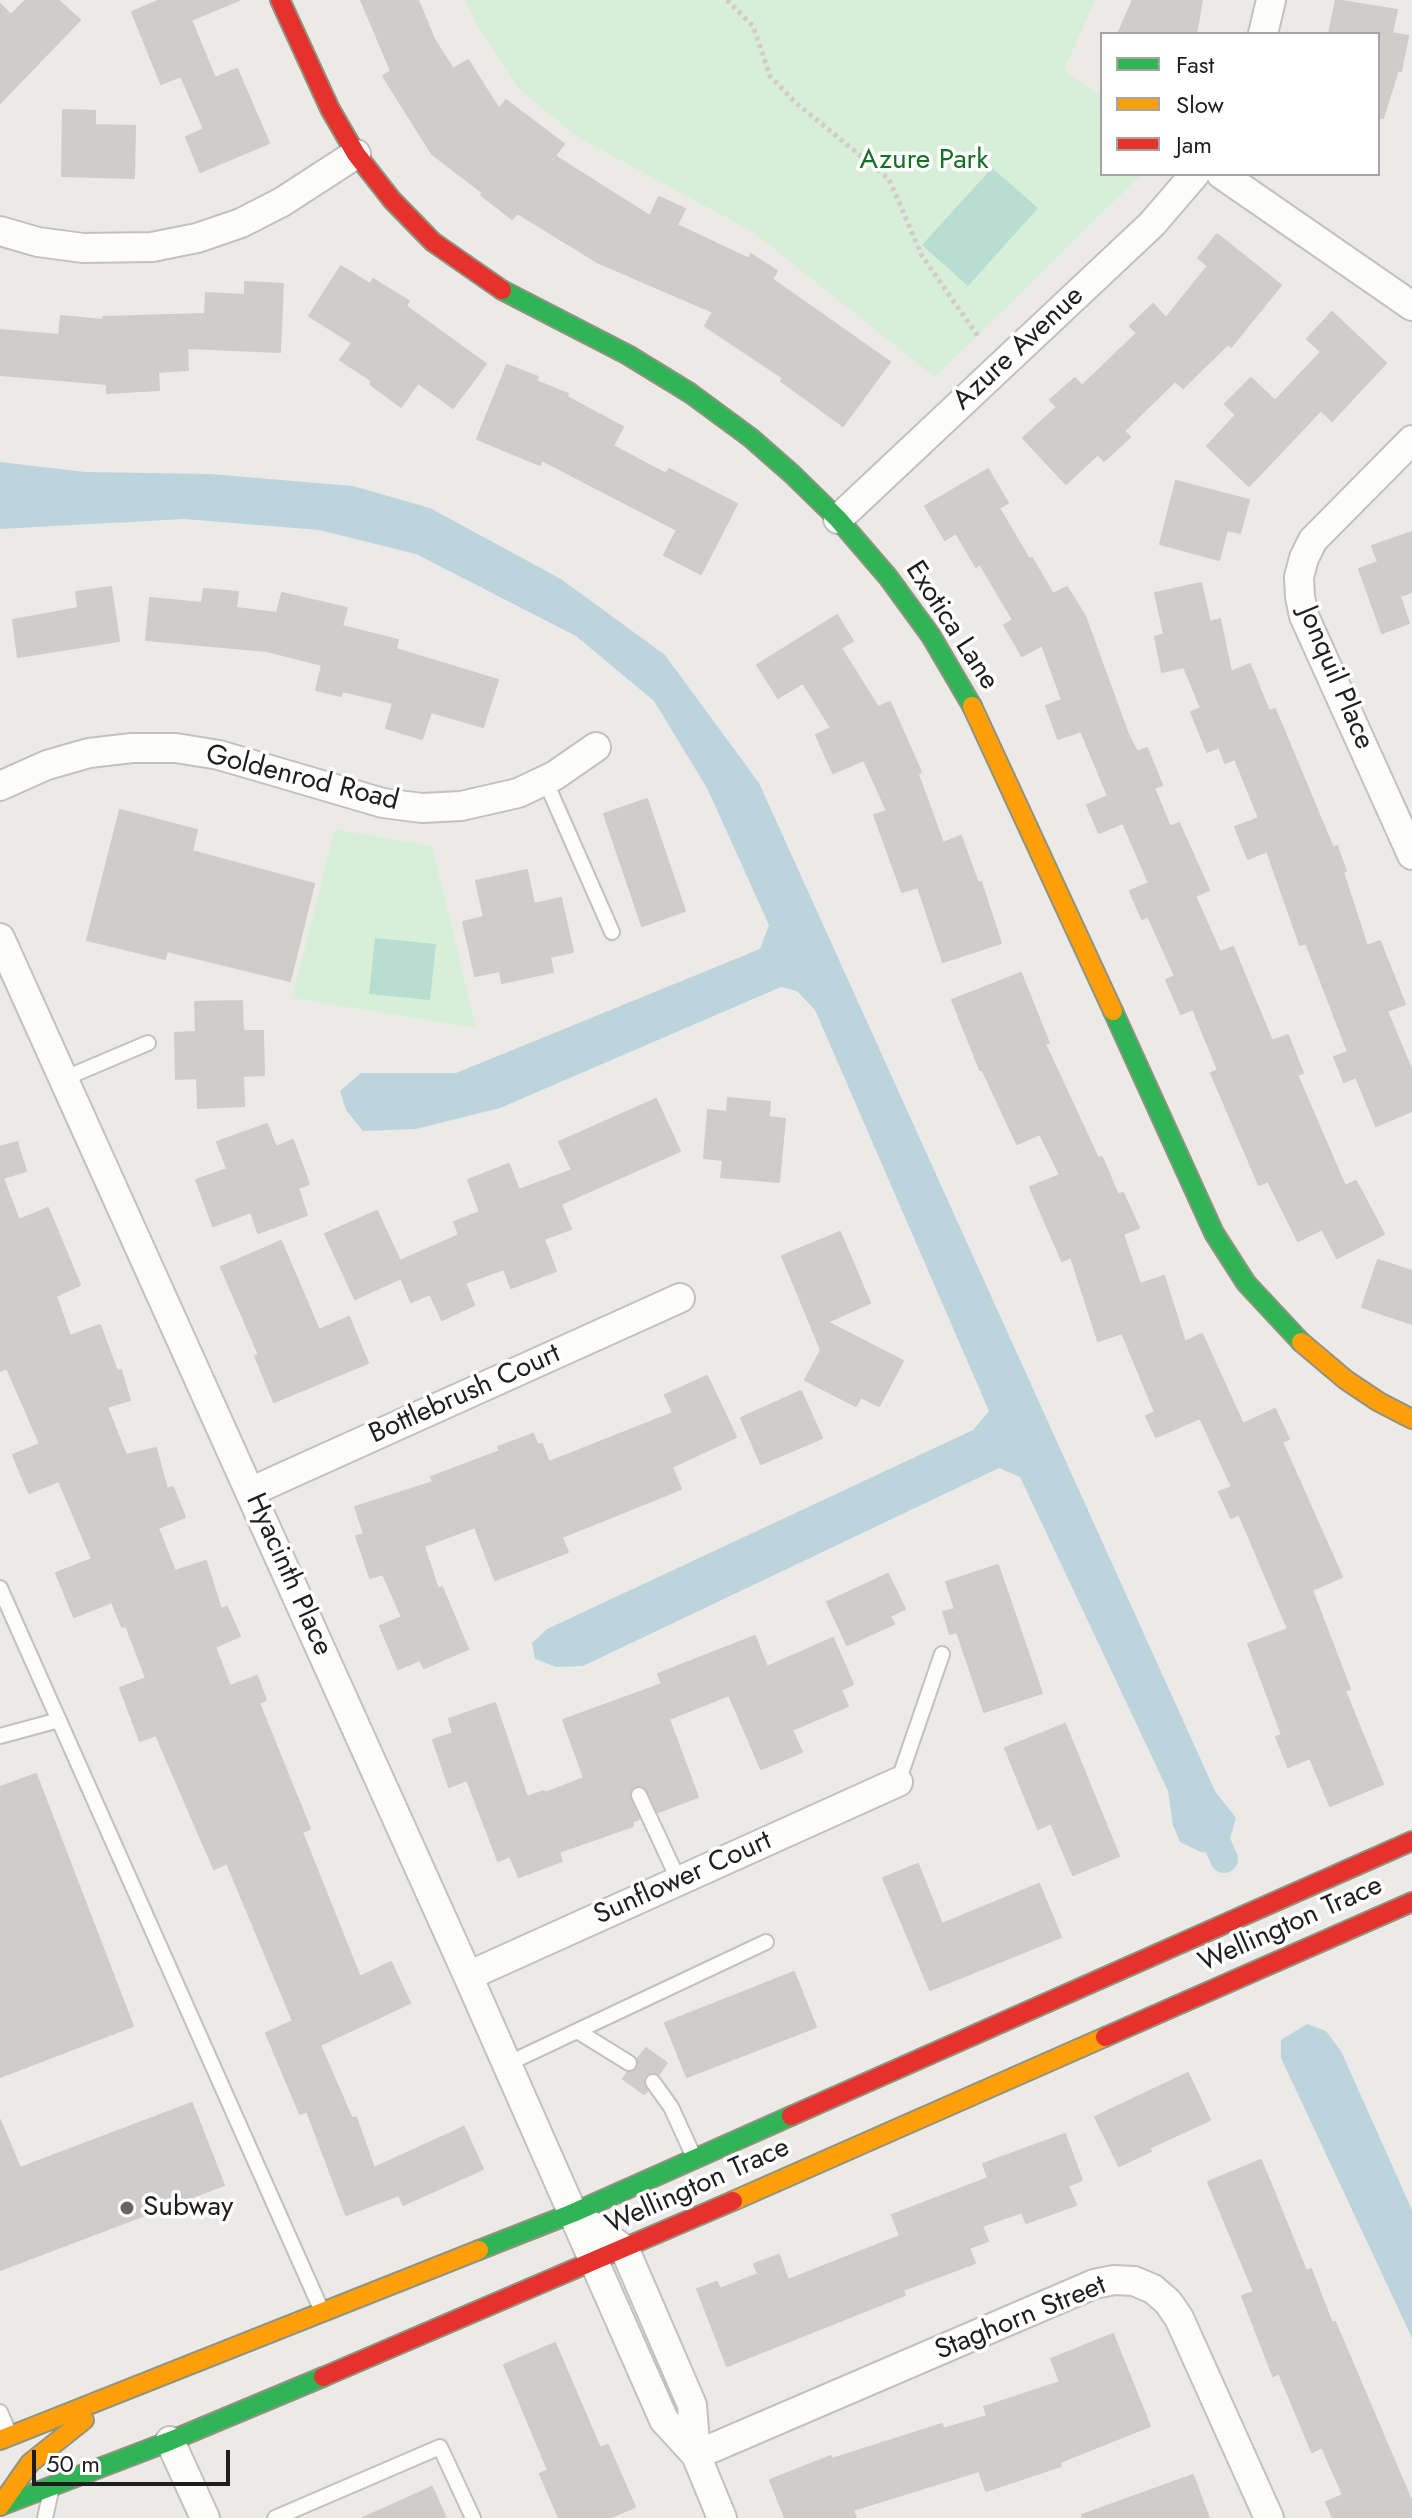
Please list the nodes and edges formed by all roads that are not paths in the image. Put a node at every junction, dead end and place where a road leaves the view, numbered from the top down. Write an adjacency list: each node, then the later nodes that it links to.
1 (280, 0): 4 (street, Exotica Lane)
2 (1271, 0): 3 (street)
3 (1263, 32)
4 (356, 154): 7 (street); 10 (street, Exotica Lane)
5 (1193, 176): 10 (street, Azure Avenue)
6 (1224, 176): 8 (street)
7 (0, 231)
8 (1412, 306)
9 (1412, 440): 14 (street, Jonquil Place)
10 (838, 519): 20 (street, Exotica Lane)
11 (596, 747): 12 (street, Goldenrod Road)
12 (545, 780): 13 (street, Goldenrod Road); 15 (lane)
13 (0, 786)
14 (1412, 855)
15 (612, 932)
16 (0, 938): 18 (street, Hyacinth Place)
17 (148, 1043): 18 (lane)
18 (63, 1079): 21 (street, Hyacinth Place)
19 (680, 1298): 21 (street, Bottlebrush Court)
20 (1412, 1419)
21 (250, 1492): 32 (street, Hyacinth Place)
22 (0, 1588): 24 (lane)
23 (942, 1654): 26 (lane)
24 (59, 1720): 25 (lane); 41 (lane)
25 (0, 1736)
26 (898, 1782): 29 (street, Sunflower Court)
27 (639, 1795): 29 (lane)
28 (1412, 1841): 37 (street, Wellington Trace)
29 (679, 1881): 32 (street, Sunflower Court)
30 (1412, 1902): 39 (street, Wellington Trace)
31 (766, 1942): 33 (lane)
32 (468, 1976): 35 (street, Hyacinth Place)
33 (579, 2032): 34 (lane); 35 (lane)
34 (629, 2063)
35 (507, 2064): 38 (street, Hyacinth Place)
36 (653, 2082): 37 (lane)
37 (694, 2159): 38 (street, Wellington Trace)
38 (573, 2213): 39 (street); 40 (street, Hyacinth Place); 41 (street, Wellington Trace)
39 (625, 2250): 40 (street, Wellington Trace); 46 (street)
40 (593, 2263): 45 (street, Wellington Trace); 46 (street, Hyacinth Place)
41 (323, 2313): 42 (street, Wellington Trace)
42 (119, 2393): 44 (street, Wellington Trace); 48 (street)
43 (0, 2412): 44 (lane)
44 (3, 2441)
45 (170, 2441): 47 (street, Wellington Trace); 51 (street)
46 (696, 2455): 54 (street); 55 (street, Staghorn Street)
47 (52, 2486): 48 (street, Wellington Trace); 50 (lane)
48 (0, 2506): 49 (lane)
49 (3, 2518)
50 (45, 2518)
51 (205, 2518)
52 (275, 2518): 53 (lane)
53 (473, 2518)
54 (722, 2518)
55 (1269, 2518)

